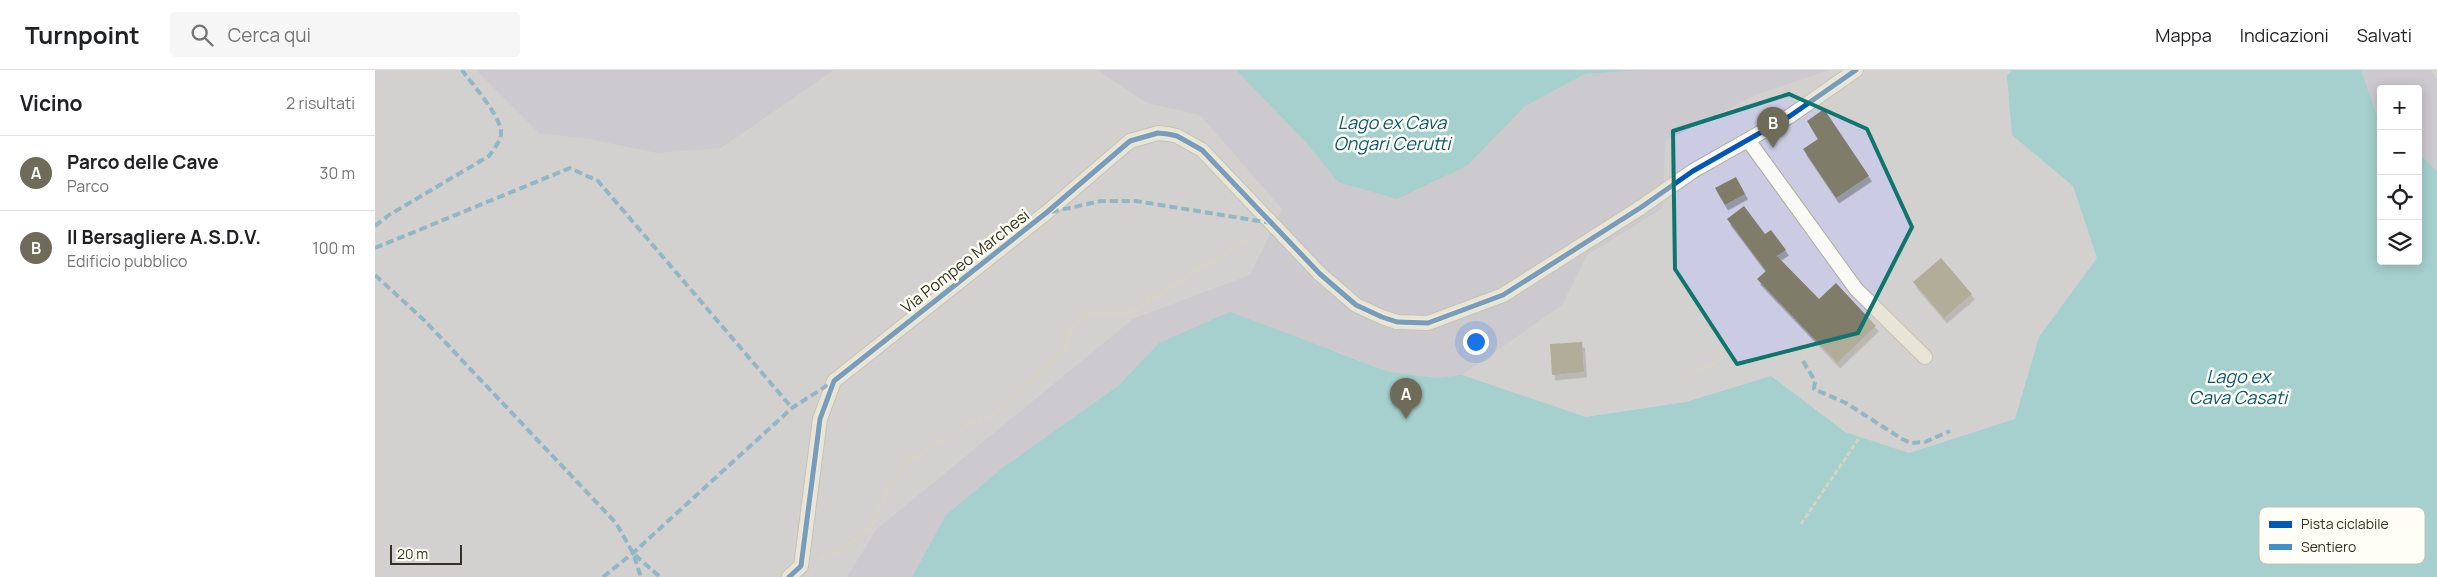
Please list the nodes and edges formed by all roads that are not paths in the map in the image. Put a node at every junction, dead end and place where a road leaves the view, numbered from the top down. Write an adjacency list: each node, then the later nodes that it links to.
1 (1856, 70): 2 (lane, Via Pompeo Marchesi)
2 (1748, 140): 3 (lane); 4 (lane, Via Pompeo Marchesi)
3 (1925, 357)
4 (789, 577)

